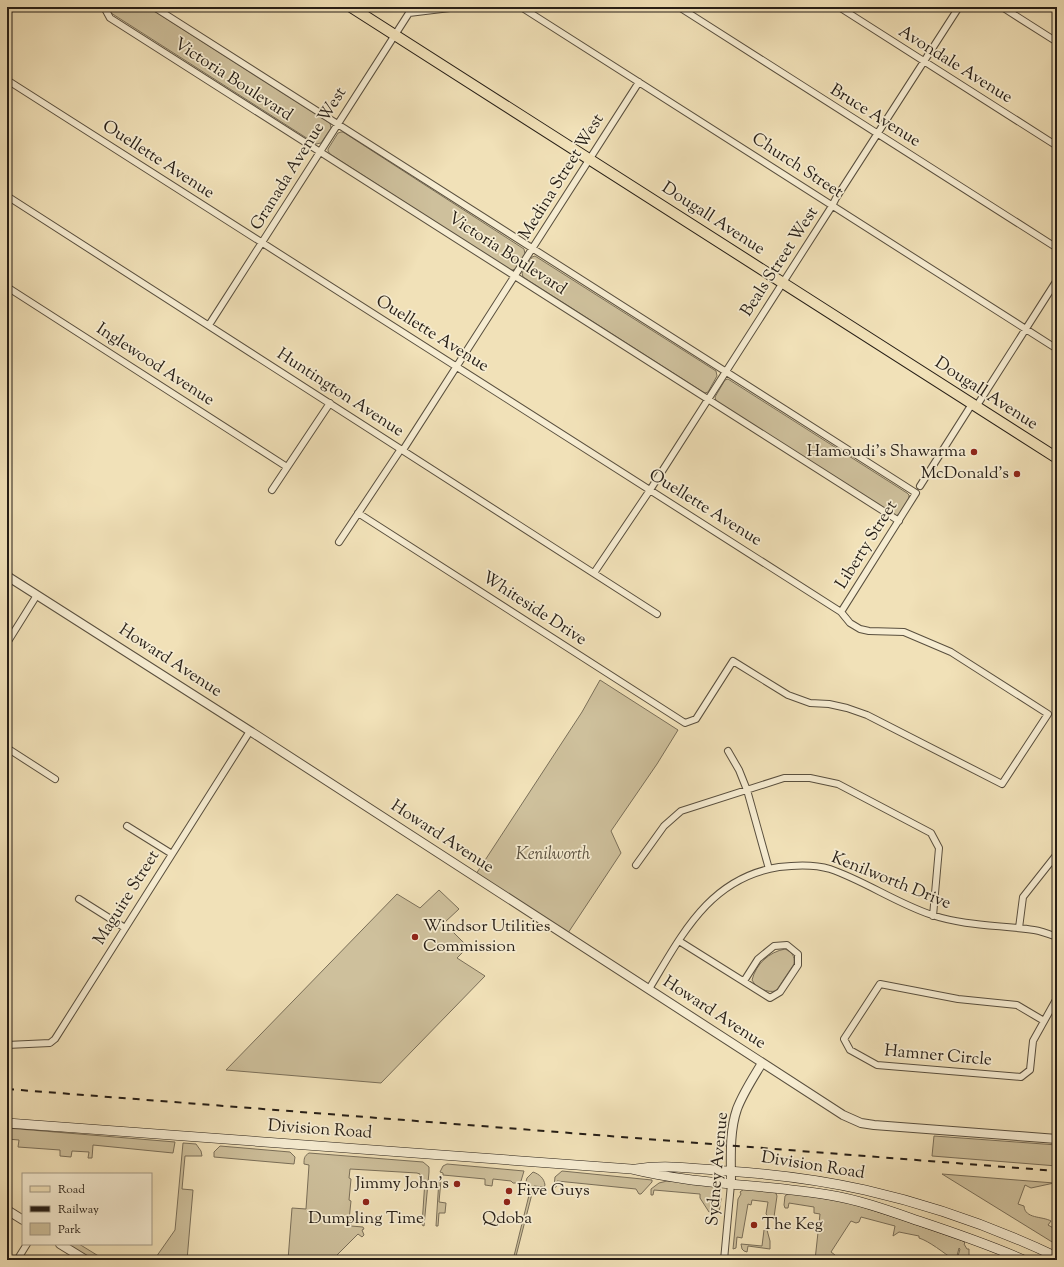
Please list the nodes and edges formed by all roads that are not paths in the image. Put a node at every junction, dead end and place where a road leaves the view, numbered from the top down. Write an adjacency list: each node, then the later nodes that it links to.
1 (10, 7): 12 (main road)
2 (104, 7): 21 (street, Victoria Boulevard)
3 (154, 7): 18 (street, Victoria Boulevard)
4 (351, 7): 13 (main road, Dougall Avenue)
5 (458, 7): 11 (street)
6 (521, 7): 17 (street, Church Street)
7 (678, 7): 19 (street, Bruce Avenue)
8 (839, 7): 15 (street, Avondale Avenue)
9 (959, 7): 15 (street, Beals Street West)
10 (1002, 7): 14 (street)
11 (410, 10): 13 (street, Granada Avenue West)
12 (7, 11)
13 (394, 35): 18 (street, Granada Avenue West); 22 (main road, Dougall Avenue)
14 (1057, 42)
15 (924, 61): 19 (street, Beals Street West); 20 (street, Avondale Avenue)
16 (7, 80): 25 (street, Ouellette Avenue)
17 (639, 82): 22 (street, Medina Street West); 24 (street, Church Street)
18 (337, 124): 21 (street, Granada Avenue West); 27 (street, Victoria Boulevard)
19 (877, 133): 24 (street, Beals Street West); 26 (street, Bruce Avenue)
20 (1057, 146)
21 (320, 152): 25 (street, Granada Avenue West); 28 (street, Victoria Boulevard)
22 (590, 159): 27 (street, Medina Street West); 30 (main road, Dougall Avenue)
23 (7, 196): 32 (street, Huntington Avenue)
24 (832, 206): 30 (street, Beals Street West); 33 (street, Church Street)
25 (262, 243): 32 (street, Granada Avenue West); 35 (street, Ouellette Avenue)
26 (1057, 248)
27 (533, 249): 28 (street, Medina Street West); 36 (street, Victoria Boulevard)
28 (515, 276): 35 (street, Medina Street West); 37 (street, Victoria Boulevard)
29 (1057, 280): 33 (street)
30 (783, 283): 36 (street, Beals Street West); 39 (main road, Dougall Avenue)
31 (7, 287): 42 (street, Inglewood Avenue)
32 (209, 325): 38 (street, Huntington Avenue)
33 (1026, 329): 34 (street, Church Street); 39 (street)
34 (1057, 349)
35 (457, 367): 40 (street, Medina Street West); 45 (street, Ouellette Avenue)
36 (726, 372): 37 (street, Beals Street West); 46 (street, Victoria Boulevard)
37 (709, 399): 45 (street, Beals Street West); 48 (street, Victoria Boulevard)
38 (330, 403): 40 (street, Huntington Avenue); 42 (street)
39 (974, 405): 41 (main road, Dougall Avenue); 43 (street)
40 (402, 450): 47 (street, Medina Street West); 50 (street, Huntington Avenue)
41 (1057, 458)
42 (287, 467): 44 (street)
43 (920, 486)
44 (272, 490)
45 (650, 490): 50 (street, Beals Street West); 53 (street, Ouellette Avenue)
46 (916, 493): 48 (street, Liberty Street)
47 (358, 513): 49 (street, Medina Street West); 56 (street, Whiteside Drive)
48 (899, 521): 53 (street, Liberty Street)
49 (339, 542)
50 (594, 573): 54 (street, Huntington Avenue)
51 (7, 576): 52 (street, Howard Avenue)
52 (37, 595): 55 (street); 57 (street, Howard Avenue)
53 (841, 612): 56 (street, Ouellette Avenue)
54 (657, 614)
55 (7, 643)
56 (696, 719)
57 (250, 731): 63 (street, Maguire Street); 74 (street, Howard Avenue)
58 (7, 748): 60 (street)
59 (728, 751): 61 (street)
60 (55, 779)
61 (747, 790): 65 (street); 66 (street); 68 (street)
62 (127, 826): 63 (street)
63 (172, 854): 69 (street, Maguire Street)
64 (1057, 854): 70 (street)
65 (636, 866)
66 (769, 869): 68 (street, Kenilworth Drive); 72 (street, Kenilworth Drive)
67 (79, 899): 69 (street)
68 (933, 916): 70 (street, Kenilworth Drive)
69 (125, 928): 77 (street, Maguire Street)
70 (1019, 928): 71 (street, Kenilworth Drive)
71 (1057, 936)
72 (679, 940): 73 (street); 74 (street, Kenilworth Drive)
73 (744, 981): 73 (street)
74 (649, 989): 78 (street, Howard Avenue)
75 (1057, 998): 76 (street, Hamner Circle)
76 (1044, 1021): 76 (street, Hamner Circle)
77 (7, 1045)
78 (762, 1063): 80 (street, Howard Avenue); 82 (street, Sydney Avenue)
79 (7, 1123): 81 (main road, Division Road)
80 (1057, 1139)
81 (631, 1169): 82 (main road, Division Road); 83 (main road, Division Road)
82 (731, 1171): 83 (street, Sydney Avenue); 88 (main road, Division Road)
83 (731, 1184): 91 (street, Sydney Avenue); 92 (main road, Division Road)
84 (7, 1210): 85 (street)
85 (22, 1219)
86 (26, 1245): 89 (street)
87 (62, 1245): 90 (street)
88 (1057, 1257)
89 (17, 1260)
90 (86, 1260)
91 (724, 1260)
92 (1024, 1260)

